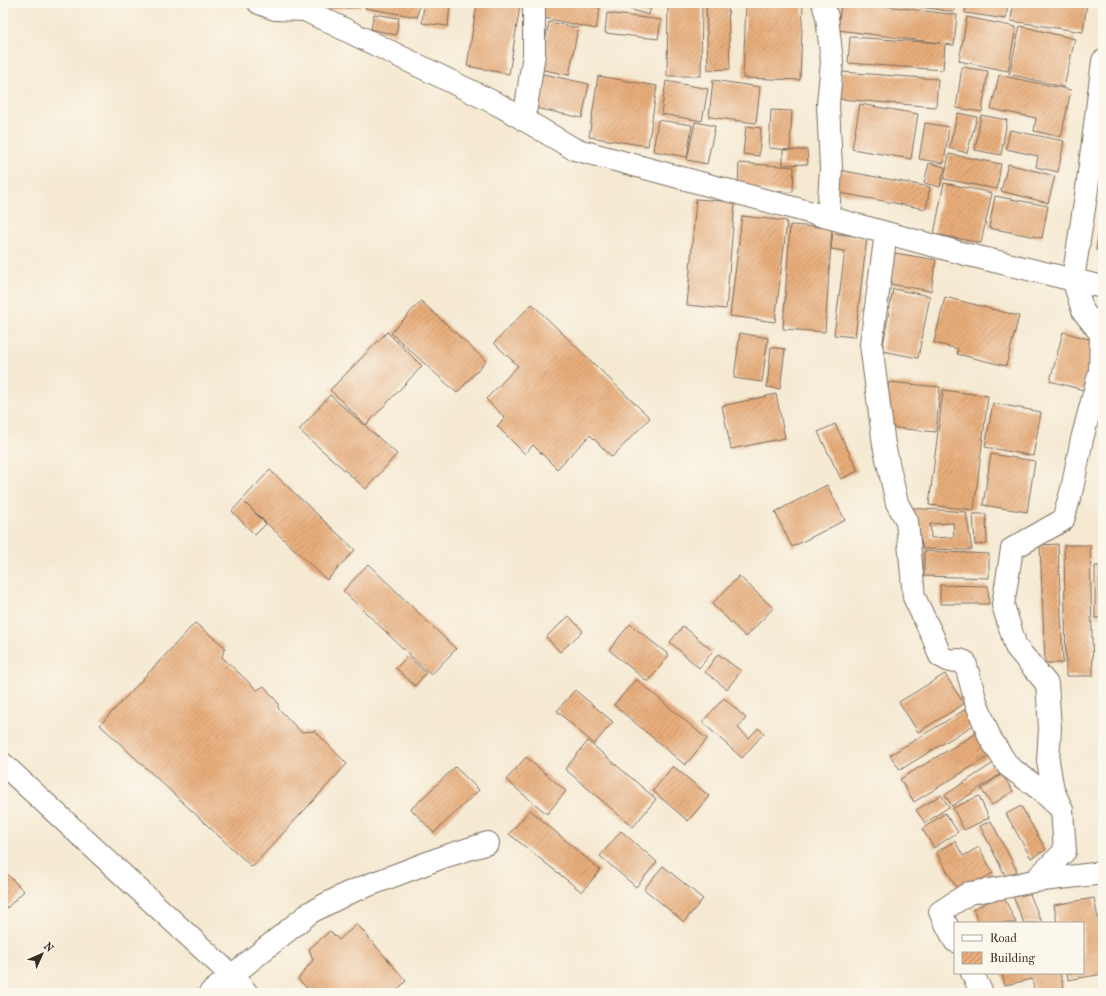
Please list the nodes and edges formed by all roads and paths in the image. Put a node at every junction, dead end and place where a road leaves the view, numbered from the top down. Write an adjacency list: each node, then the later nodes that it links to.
1 (259, 3): 4 (street)
2 (534, 3): 7 (street)
3 (822, 3): 8 (street)
4 (305, 7): 7 (street)
5 (1103, 61): 6 (street)
6 (1101, 96): 10 (street)
7 (524, 120): 8 (street)
8 (828, 217): 9 (street)
9 (886, 232): 10 (street); 13 (street)
10 (1073, 280): 11 (street); 13 (street)
11 (1103, 287)
12 (3, 764): 19 (street)
13 (1062, 810): 16 (street)
14 (488, 843): 19 (street)
15 (1103, 873): 16 (street)
16 (1034, 881): 17 (street)
17 (954, 939)
18 (972, 974): 22 (street)
19 (231, 975): 20 (street); 21 (street)
20 (210, 993)
21 (247, 993)
22 (982, 993)

